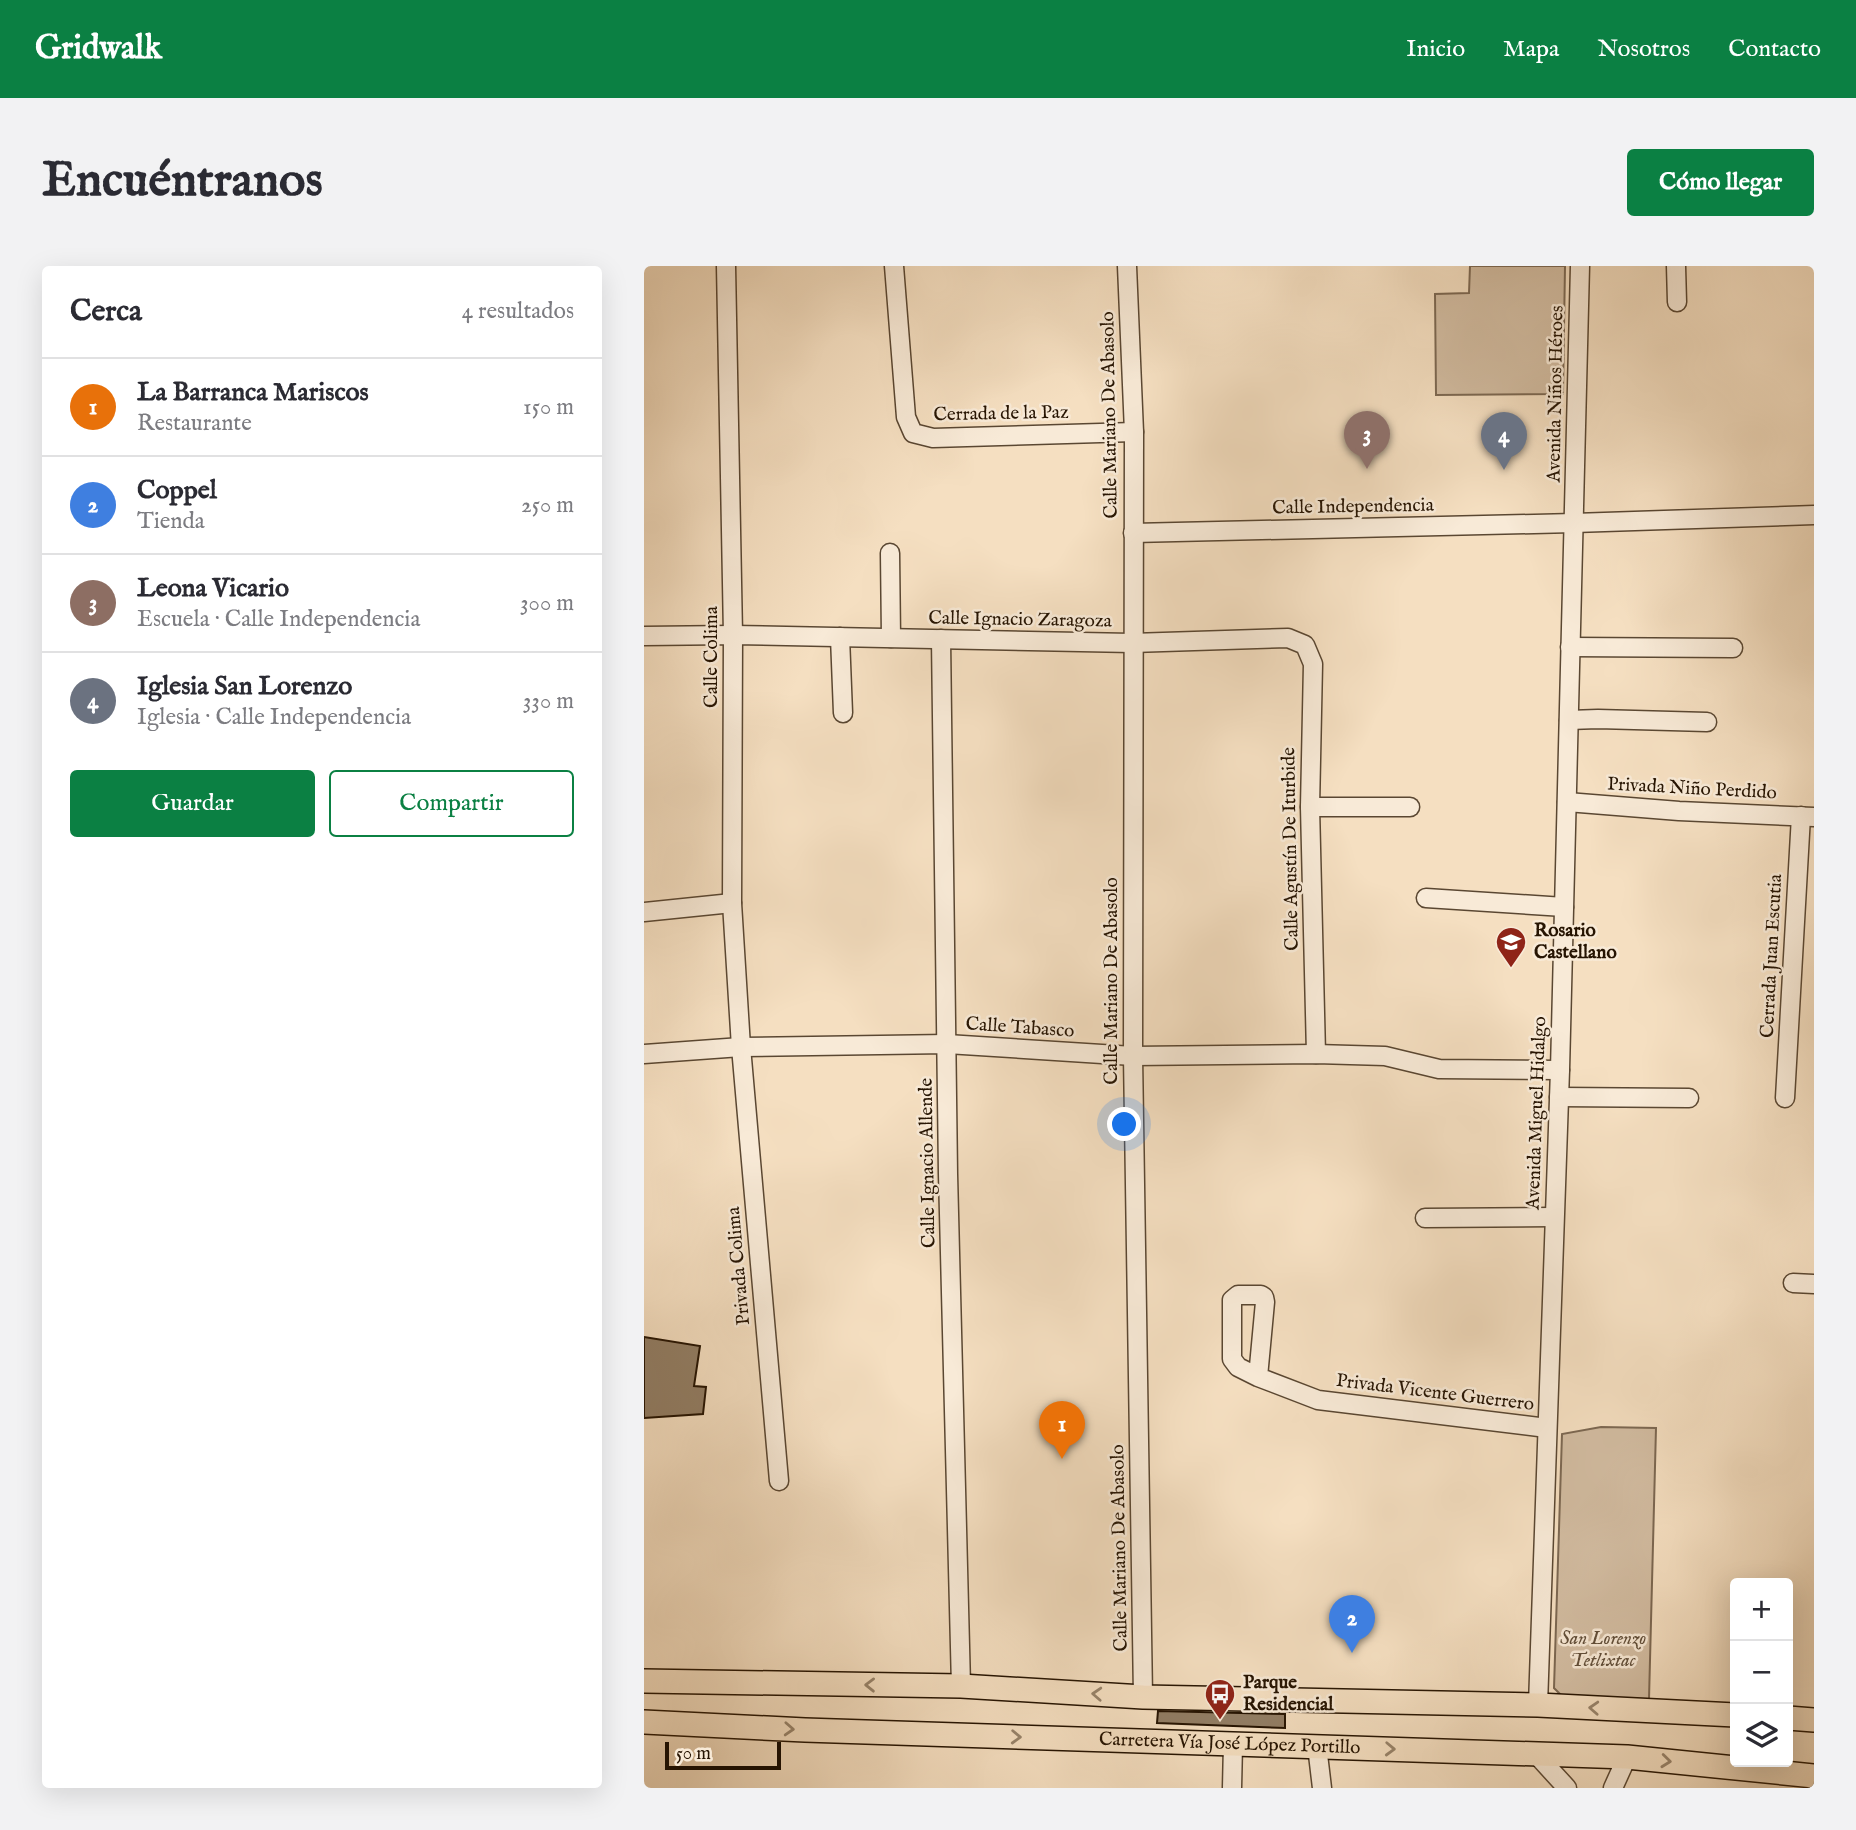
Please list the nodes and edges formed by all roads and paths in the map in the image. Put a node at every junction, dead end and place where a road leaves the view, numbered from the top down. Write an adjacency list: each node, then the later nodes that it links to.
1 (726, 266): 12 (street, Calle Colima)
2 (894, 266): 7 (street, Cerrada de la Paz)
3 (1127, 266): 7 (street, Calle Mariano De Abasolo)
4 (1580, 266): 9 (street, Avenida Niños Héroes)
5 (1676, 266): 6 (street)
6 (1677, 302)
7 (1134, 432): 10 (street, Calle Mariano De Abasolo)
8 (1814, 516): 9 (street, Calle Independencia)
9 (1574, 523): 10 (street, Calle Independencia); 19 (street, Avenida Miguel Hidalgo)
10 (1133, 533): 17 (street, Calle Mariano De Abasolo)
11 (890, 553): 15 (street)
12 (733, 635): 13 (street, Calle Ignacio Zaragoza); 14 (street, Calle Ignacio Zaragoza); 29 (street, Calle Colima)
13 (644, 636)
14 (840, 637): 15 (street, Calle Ignacio Zaragoza); 21 (street)
15 (891, 638): 16 (street, Calle Ignacio Zaragoza)
16 (941, 639): 17 (street, Calle Ignacio Zaragoza); 32 (street, Calle Ignacio Allende)
17 (1132, 643): 18 (street, Calle Ignacio Zaragoza); 36 (street, Calle Mariano De Abasolo)
18 (1305, 645): 25 (street, Calle Agustín De Iturbide)
19 (1570, 647): 20 (street); 22 (street, Avenida Miguel Hidalgo)
20 (1732, 648)
21 (843, 713)
22 (1569, 720): 23 (street); 24 (street, Avenida Miguel Hidalgo)
23 (1707, 722)
24 (1567, 802): 27 (street, Privada Niño Perdido); 30 (street, Avenida Miguel Hidalgo)
25 (1310, 807): 26 (street); 35 (street, Calle Agustín De Iturbide)
26 (1410, 807)
27 (1808, 816): 40 (street, Cerrada Juan Escutia)
28 (1426, 898): 30 (street)
29 (732, 903): 31 (street); 33 (street, Calle Colima)
30 (1564, 907): 37 (street, Avenida Miguel Hidalgo)
31 (644, 912)
32 (947, 1044): 33 (street, Calle Tabasco); 36 (street, Calle Tabasco); 51 (street, Calle Ignacio Allende)
33 (741, 1047): 34 (street, Calle Tabasco); 47 (street, Privada Colima)
34 (644, 1054)
35 (1316, 1054): 36 (street, Calle Tabasco); 37 (street, Calle Tabasco)
36 (1133, 1056): 52 (street, Calle Mariano De Abasolo)
37 (1560, 1070): 38 (street, Avenida Miguel Hidalgo)
38 (1559, 1097): 39 (street); 41 (street, Avenida Miguel Hidalgo)
39 (1689, 1098)
40 (1785, 1098)
41 (1554, 1217): 42 (street); 46 (street, Avenida Miguel Hidalgo)
42 (1424, 1218)
43 (1793, 1283): 44 (street)
44 (1814, 1284)
45 (1258, 1377): 46 (street, Privada Vicente Guerrero)
46 (1547, 1428): 53 (street, Avenida Miguel Hidalgo)
47 (779, 1481)
48 (644, 1673): 50 (main road)
49 (644, 1681): 50 (main road)
50 (724, 1682): 51 (main road, one-way to 50)
51 (961, 1686): 52 (main road, one-way to 51)
52 (1143, 1696): 53 (main road)
53 (1538, 1705): 54 (main road, one-way to 53)
54 (1730, 1715)
55 (1793, 1718): 56 (main road)
56 (1814, 1720)
57 (644, 1722): 58 (main road, Carretera Vía José López Portillo)
58 (720, 1726): 59 (main road); 60 (main road, Carretera Vía José López Portillo, one-way to 60)
59 (644, 1730)
60 (1233, 1744): 61 (main road, Carretera Vía José López Portillo); 65 (street)
61 (1317, 1746): 62 (main road, Carretera Vía José López Portillo, one-way to 62); 66 (street)
62 (1535, 1753): 63 (main road, Carretera Vía José López Portillo); 67 (street)
63 (1627, 1757): 64 (main road, Carretera Vía José López Portillo, one-way to 64); 68 (street)
64 (1814, 1776)
65 (1232, 1788)
66 (1322, 1788)
67 (1567, 1788)
68 (1612, 1788)

